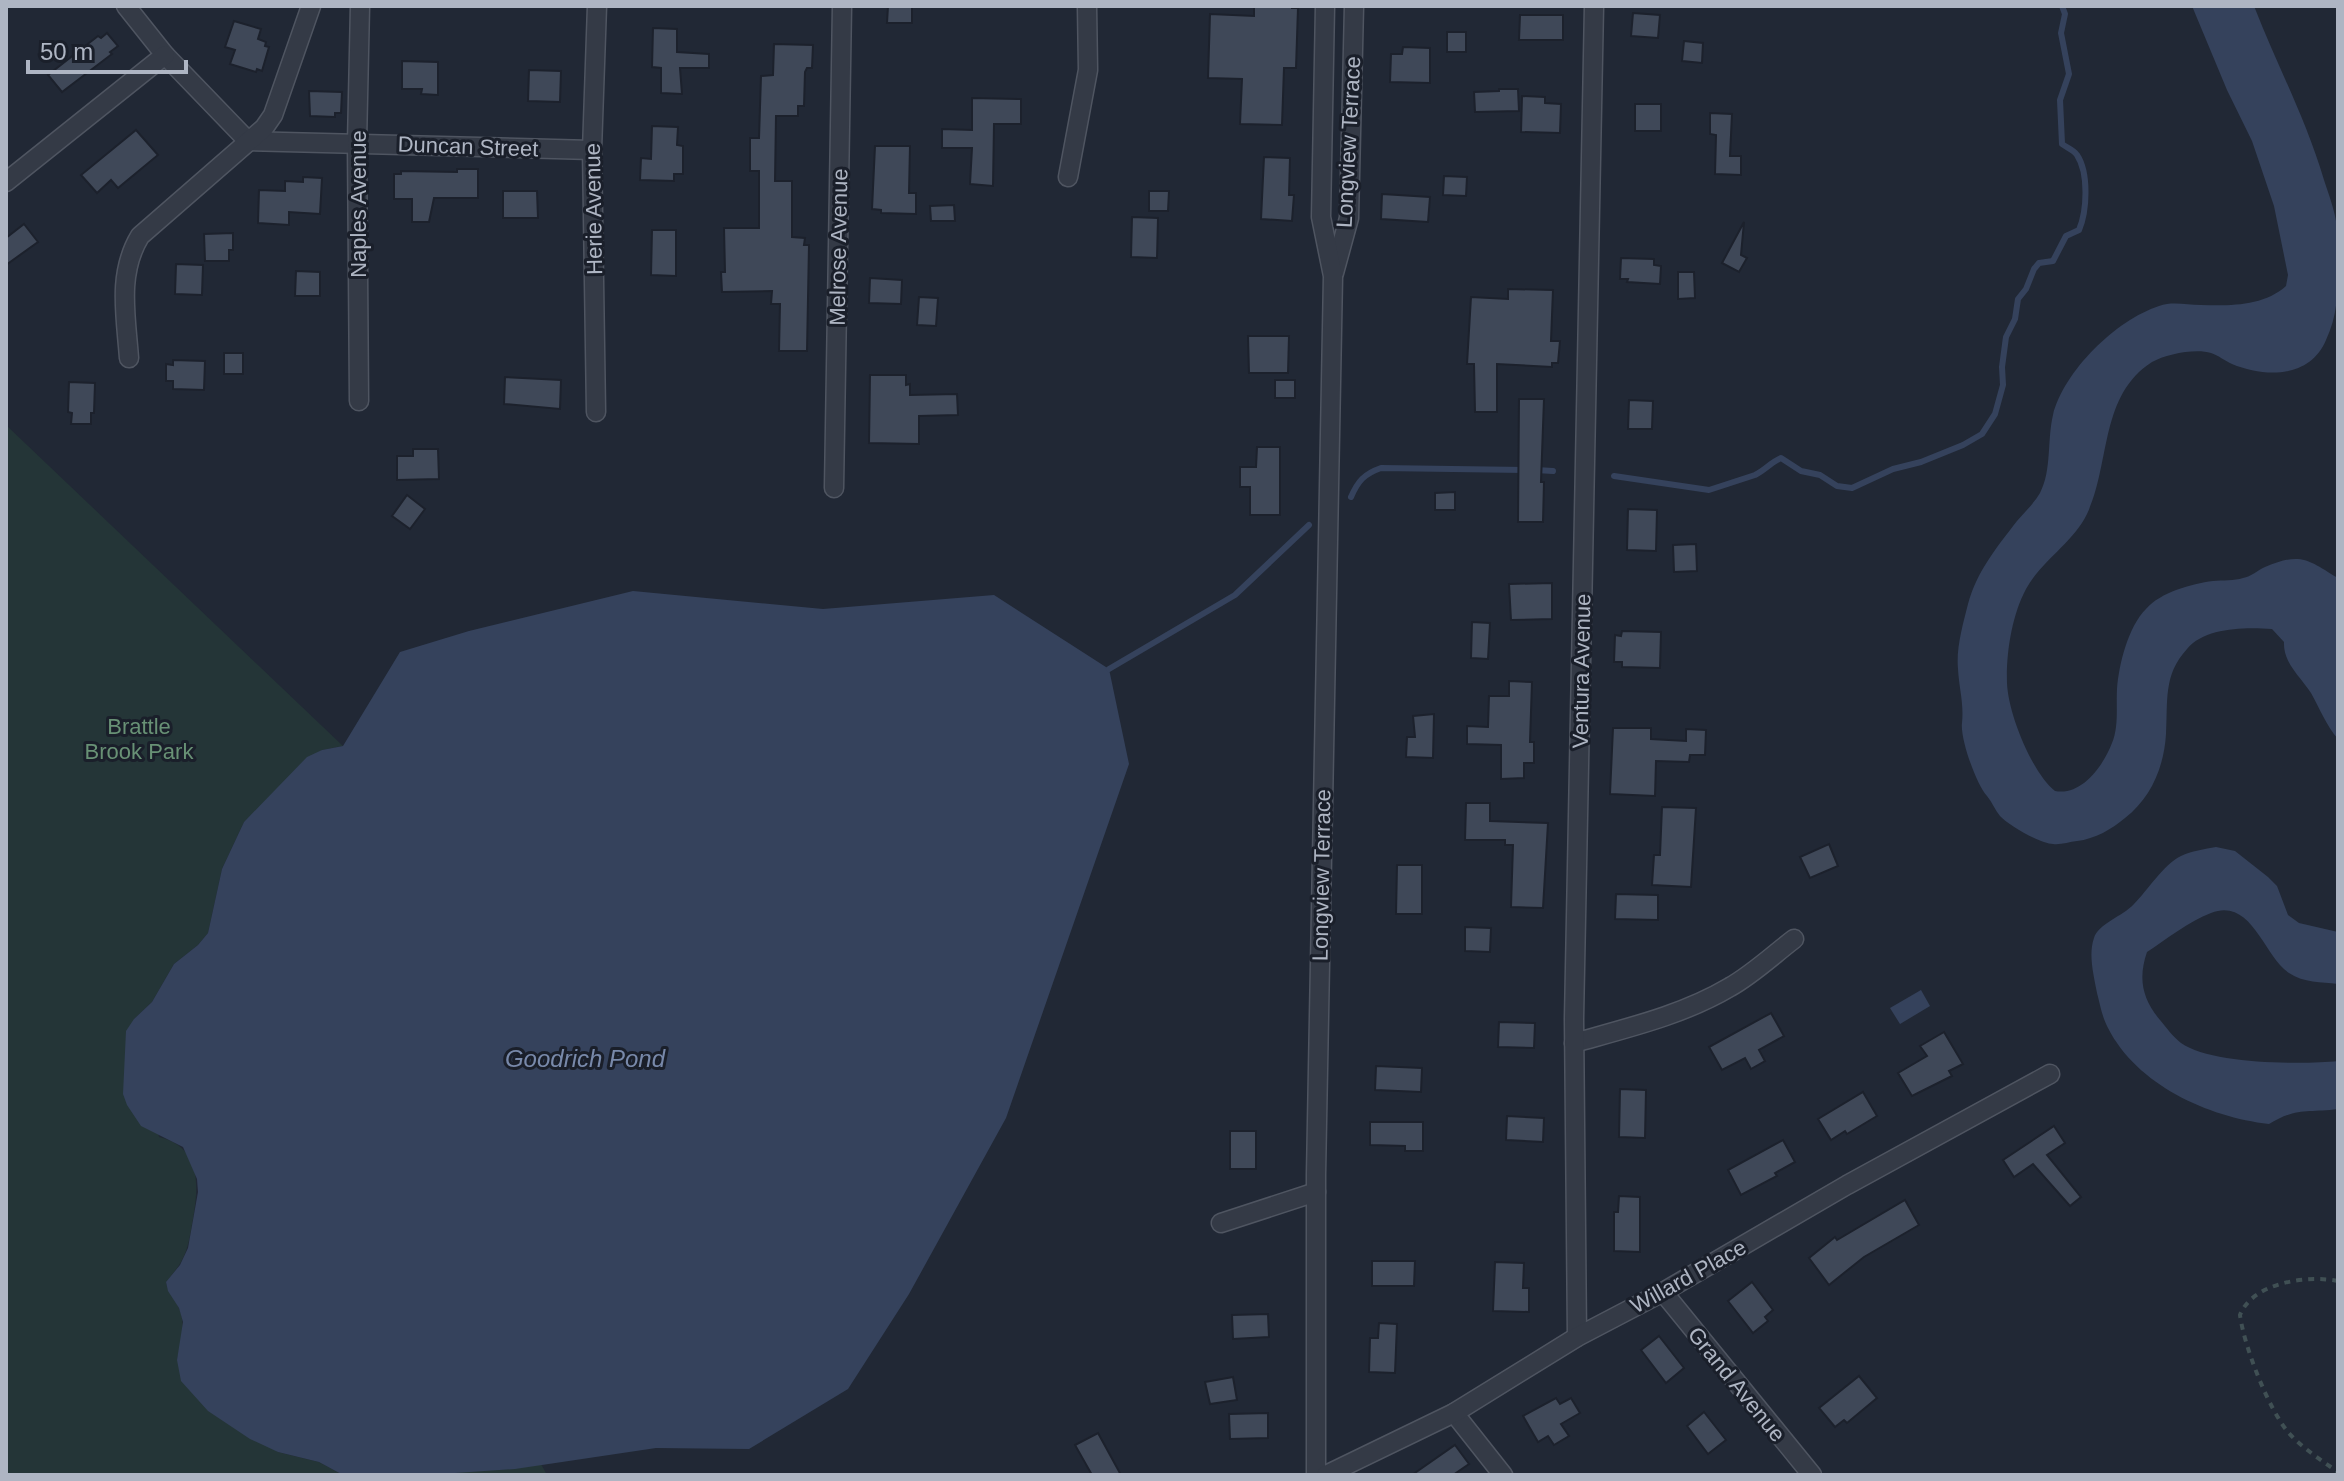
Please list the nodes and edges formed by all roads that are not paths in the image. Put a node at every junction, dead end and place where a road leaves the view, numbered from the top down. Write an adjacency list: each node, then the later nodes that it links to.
1 (126, 6): 10 (street)
2 (311, 6): 11 (street)
3 (360, 6): 12 (street, Naples Avenue)
4 (597, 6): 13 (street, Herie Avenue)
5 (842, 6): 20 (street, Melrose Avenue)
6 (1087, 6): 14 (street)
7 (1325, 6): 16 (street, Longview Terrace)
8 (1354, 6): 16 (street, Longview Terrace)
9 (1594, 6): 22 (street, Ventura Avenue)
10 (165, 55): 11 (street); 15 (street)
11 (248, 141): 12 (street, Duncan Street); 17 (street)
12 (357, 143): 13 (street, Duncan Street); 18 (street, Naples Avenue)
13 (592, 150): 19 (street, Herie Avenue)
14 (1068, 177)
15 (6, 182)
16 (1333, 276): 24 (street, Longview Terrace)
17 (129, 358)
18 (359, 401)
19 (596, 412)
20 (834, 488)
21 (1794, 939): 22 (street)
22 (1574, 1043): 27 (street, Ventura Avenue)
23 (2050, 1074): 26 (street, Willard Place)
24 (1316, 1192): 25 (street); 29 (street, Longview Terrace)
25 (1221, 1223)
26 (1663, 1292): 27 (street, Willard Place); 32 (street, Grand Avenue)
27 (1577, 1337): 28 (street, Willard Place)
28 (1454, 1413): 30 (street, Willard Place); 31 (street)
29 (1316, 1475)
30 (1326, 1475)
31 (1503, 1475)
32 (1812, 1475)

